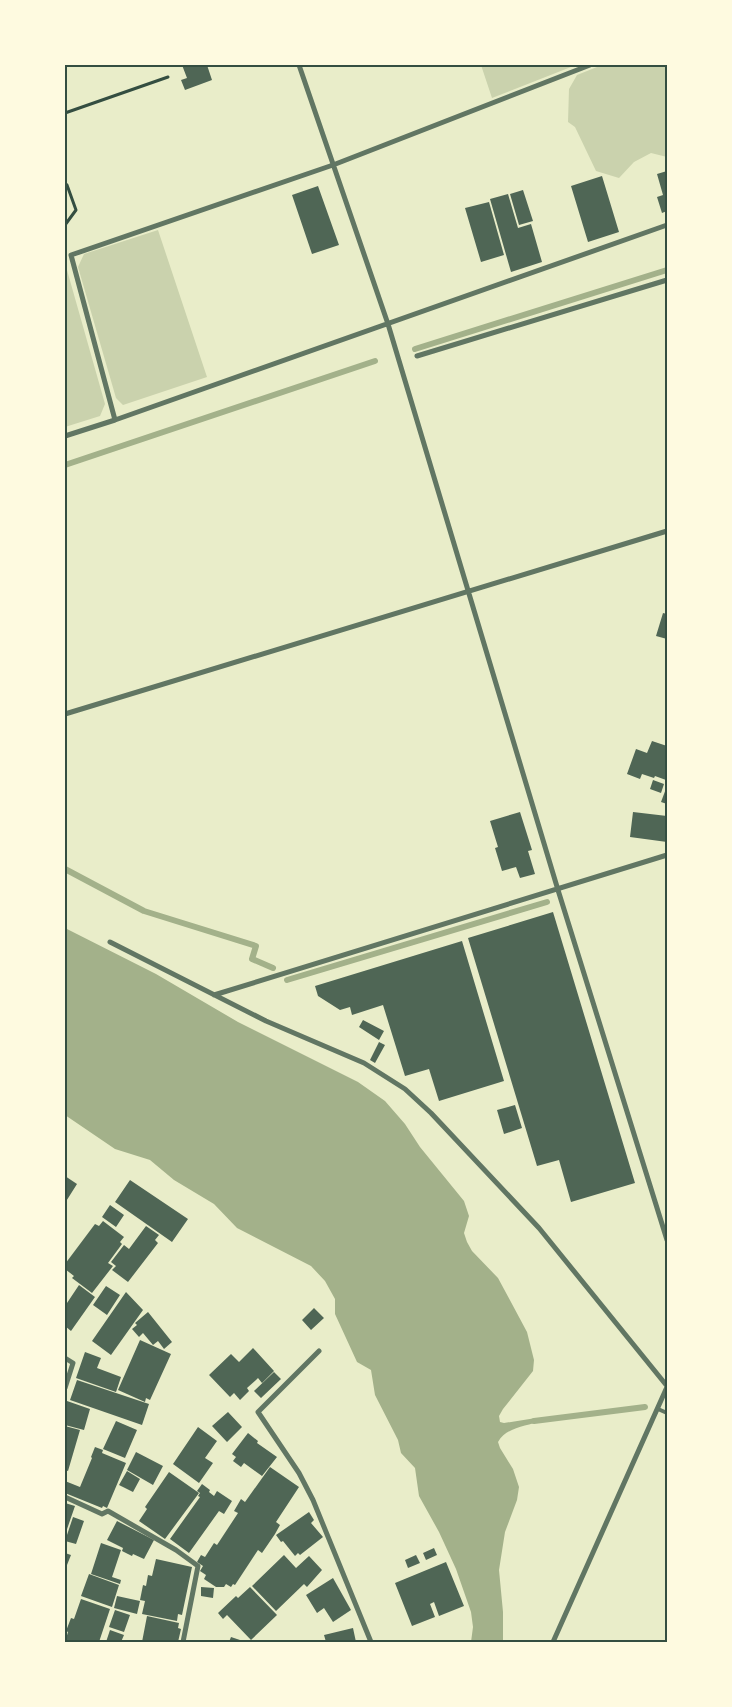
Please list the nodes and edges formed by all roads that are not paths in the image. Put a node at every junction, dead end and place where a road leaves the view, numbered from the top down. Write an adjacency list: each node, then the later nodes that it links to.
1 (299, 65): 3 (street)
2 (590, 65): 3 (street)
3 (333, 165): 6 (street); 8 (street)
4 (667, 225): 6 (street)
5 (667, 280): 7 (street)
6 (388, 324): 8 (street); 11 (street)
7 (417, 356)
8 (115, 420): 9 (street)
9 (65, 436)
10 (667, 531): 11 (street)
11 (469, 592): 12 (street); 14 (street)
12 (65, 714)
13 (667, 855): 14 (street)
14 (558, 890): 16 (street); 17 (street)
15 (110, 942): 16 (street)
16 (214, 996): 20 (street)
17 (667, 1240)
18 (319, 1351): 26 (street)
19 (65, 1358): 21 (street)
20 (667, 1386): 22 (street)
21 (65, 1388)
22 (658, 1408): 23 (lane); 27 (street)
23 (667, 1413)
24 (65, 1497): 25 (street)
25 (182, 1642)
26 (371, 1642)
27 (553, 1642)

